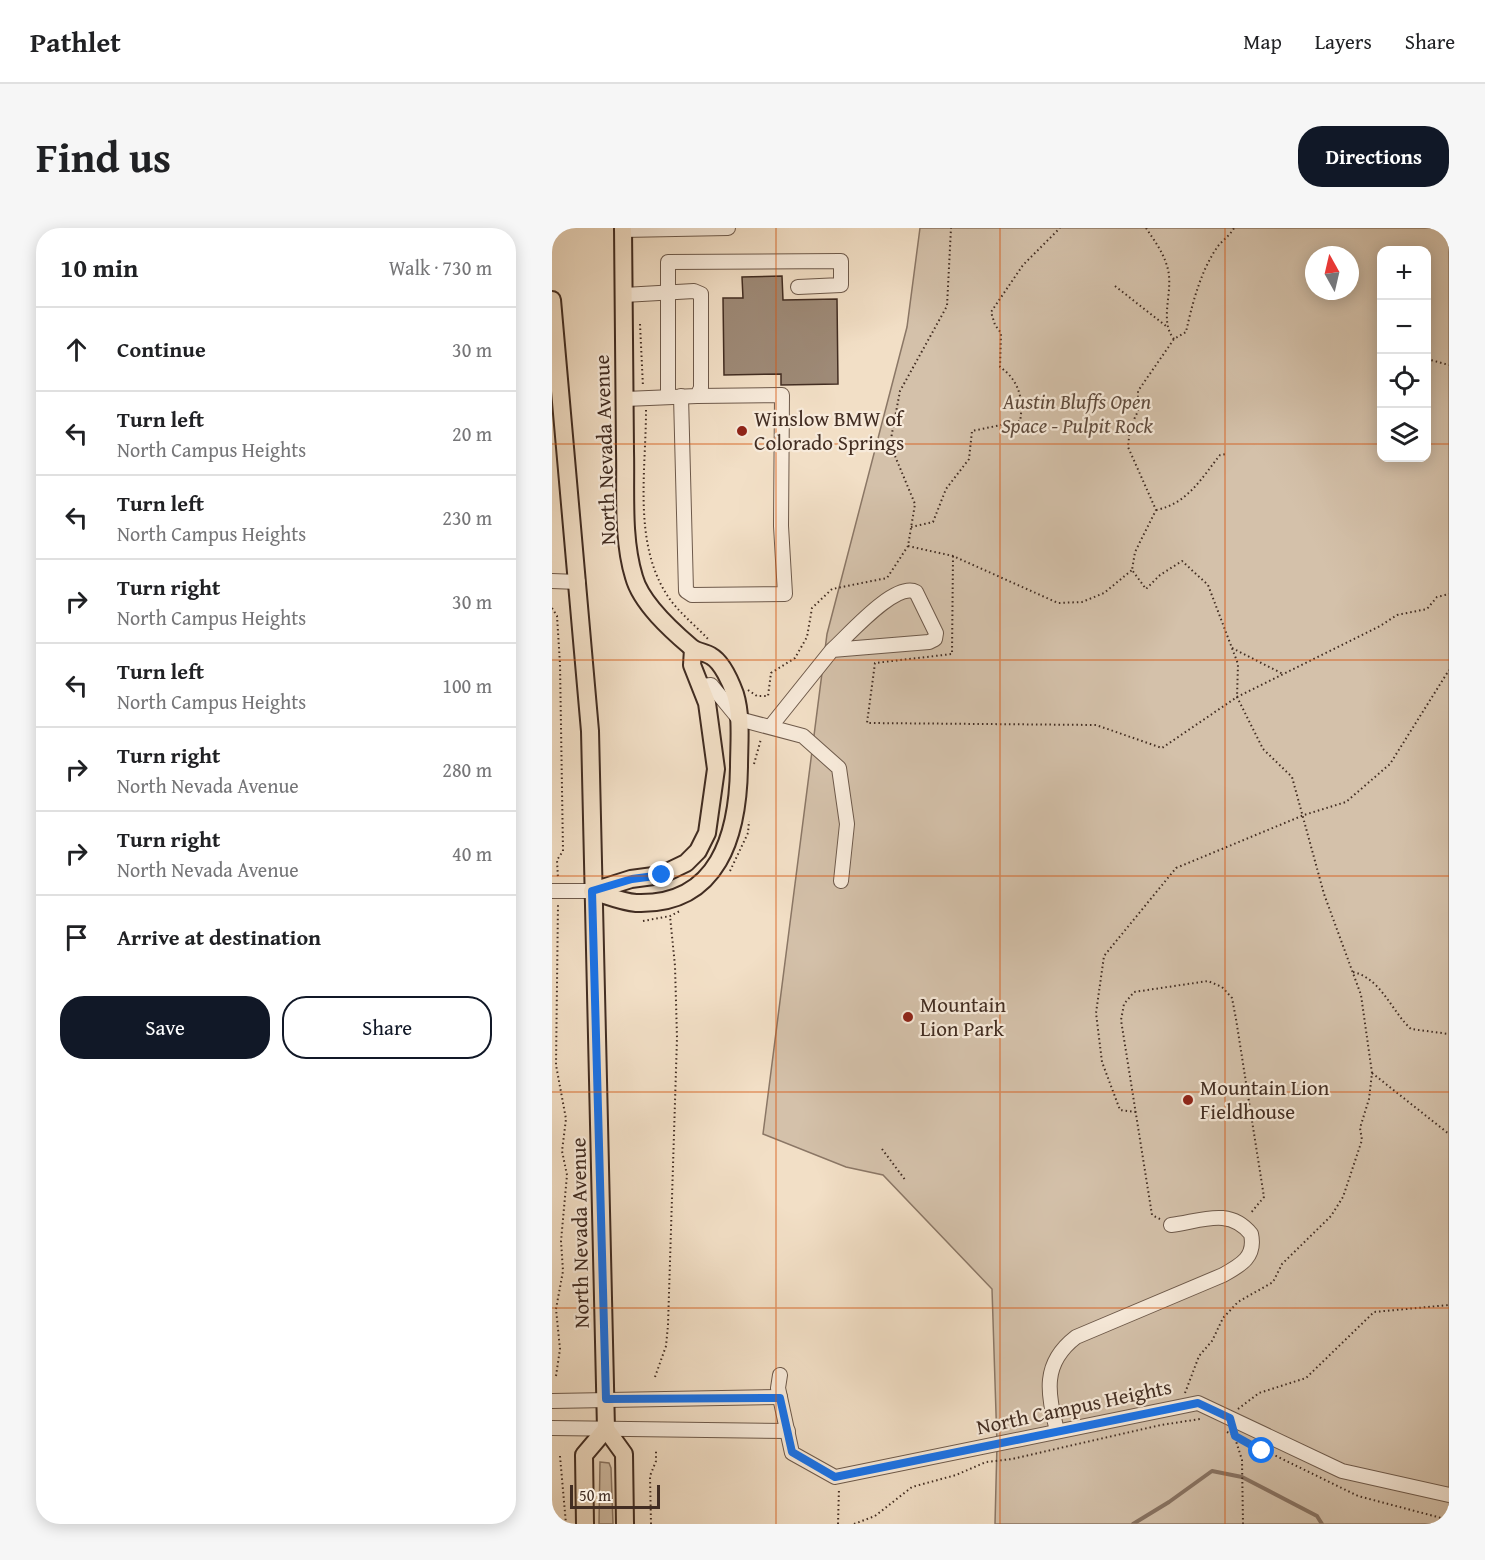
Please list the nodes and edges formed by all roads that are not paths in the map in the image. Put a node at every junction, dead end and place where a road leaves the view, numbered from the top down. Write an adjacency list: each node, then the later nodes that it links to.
1 (728, 228): 2 (street)
2 (623, 229): 5 (main road, North Nevada Avenue)
3 (798, 287): 4 (street)
4 (669, 292): 5 (street); 7 (street); 8 (street)
5 (624, 295): 9 (main road, North Nevada Avenue)
6 (552, 300): 11 (main road, North Nevada Avenue)
7 (697, 396): 8 (street); 8 (street)
8 (674, 397): 9 (street)
9 (625, 399): 12 (main road, North Nevada Avenue)
10 (552, 581): 11 (street)
11 (578, 582): 19 (main road, North Nevada Avenue)
12 (693, 649): 14 (main road); 15 (main road, North Nevada Avenue)
13 (832, 650): 13 (street); 16 (street)
14 (702, 686): 15 (street); 19 (main road)
15 (739, 719): 16 (street); 19 (main road, North Nevada Avenue)
16 (771, 726): 17 (street)
17 (841, 880)
18 (552, 891): 19 (street)
19 (592, 891): 23 (main road, North Nevada Avenue)
20 (1170, 1225): 28 (street)
21 (780, 1375): 22 (street, North Campus Heights)
22 (780, 1398): 23 (street); 27 (street, North Campus Heights)
23 (606, 1399): 24 (street); 26 (main road, North Nevada Avenue)
24 (552, 1401)
25 (552, 1428): 26 (street)
26 (606, 1429): 27 (street); 30 (main road); 31 (main road)
27 (788, 1431): 28 (street, North Campus Heights)
28 (1057, 1431): 29 (street, North Campus Heights)
29 (1449, 1495)
30 (585, 1524)
31 (625, 1524)

